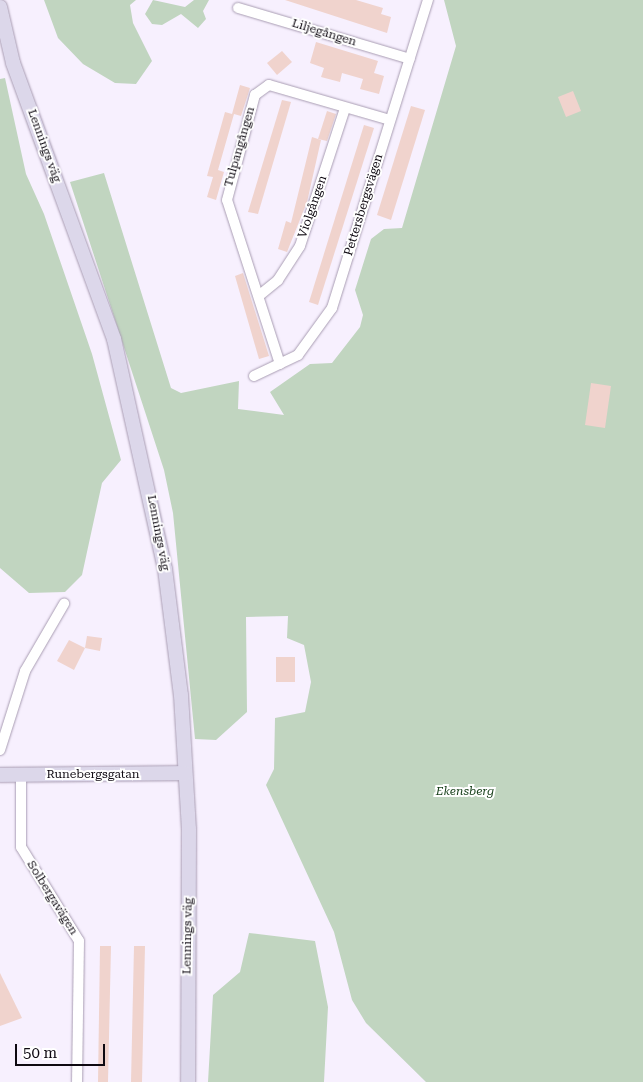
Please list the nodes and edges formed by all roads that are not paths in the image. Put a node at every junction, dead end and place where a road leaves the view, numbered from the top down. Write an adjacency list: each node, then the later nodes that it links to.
1 (428, 0): 4 (street, Pettersbergsvägen)
2 (0, 7): 12 (main road, Lennings väg)
3 (238, 8): 4 (street, Liljegången)
4 (410, 59): 6 (street, Pettersbergsvägen)
5 (345, 108): 6 (street, Tulpangången); 7 (street, Violgången); 7 (street, Tulpangången)
6 (390, 120): 8 (street, Pettersbergsvägen)
7 (260, 294): 8 (street, Tulpangången)
8 (280, 364): 9 (street, Pettersbergsvägen)
9 (254, 376)
10 (64, 604): 11 (street)
11 (0, 750)
12 (185, 773): 14 (main road, Runebergsgatan); 16 (main road, Lennings väg)
13 (0, 775): 14 (main road, Runebergsgatan)
14 (21, 776): 15 (street, Solbergavägen)
15 (76, 1082)
16 (188, 1082)

